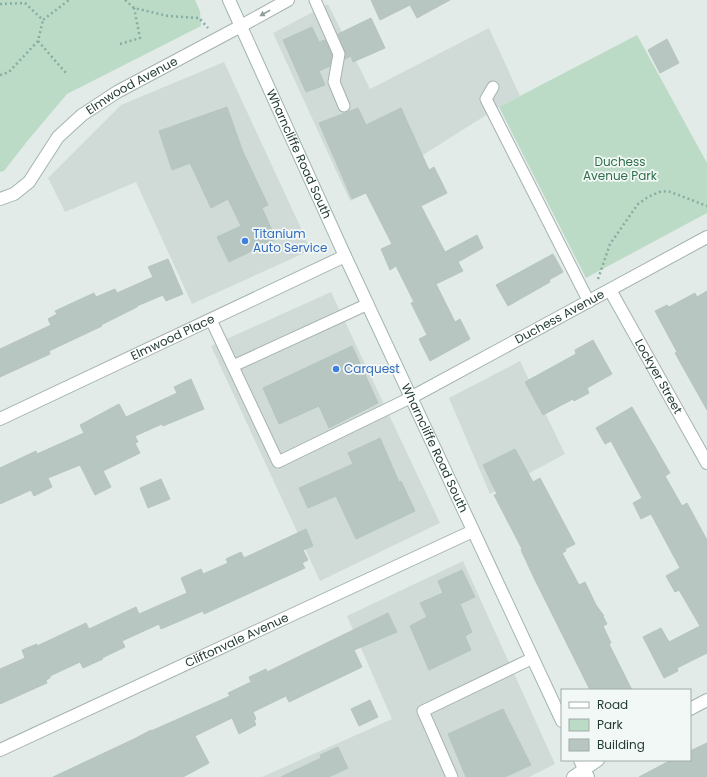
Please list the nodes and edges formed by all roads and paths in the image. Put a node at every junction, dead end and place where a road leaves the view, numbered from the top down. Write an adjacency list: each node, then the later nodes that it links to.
1 (69, 0): 8 (path)
2 (125, 0): 7 (path)
3 (229, 0): 9 (street, Wharncliffe Road South)
4 (288, 0): 9 (street, Elmwood Avenue, one-way to 9)
5 (315, 0): 16 (lane)
6 (0, 4): 8 (path)
7 (134, 8): 10 (path); 12 (path)
8 (43, 20): 11 (path)
9 (241, 26): 10 (street, Elmwood Avenue); 20 (street, Wharncliffe Road South)
10 (218, 39): 17 (street, Elmwood Avenue)
11 (38, 41): 13 (path); 14 (path)
12 (120, 44)
13 (66, 73)
14 (0, 75)
15 (493, 87): 22 (lane)
16 (344, 106)
17 (0, 199)
18 (707, 206): 22 (path)
19 (707, 237): 21 (street, Duchess Avenue)
20 (346, 256): 23 (street, Wharncliffe Road South); 24 (street, Elmwood Place)
21 (610, 290): 22 (street, Duchess Avenue); 28 (street, Lockyer Street)
22 (590, 301): 26 (street, Duchess Avenue)
23 (368, 304): 25 (lane); 26 (street, Wharncliffe Road South)
24 (211, 320): 25 (lane); 27 (street, Elmwood Place)
25 (233, 366): 26 (lane)
26 (412, 397): 29 (street, Wharncliffe Road South)
27 (0, 419)
28 (707, 463)
29 (473, 531): 30 (street, Wharncliffe Road South); 34 (street, Cliftonvale Avenue)
30 (533, 658): 33 (street, Wharncliffe Road South); 37 (lane)
31 (707, 700): 32 (street)
32 (691, 708)
33 (561, 719)
34 (0, 750)
35 (596, 761): 36 (street)
36 (584, 769): 38 (street)
37 (452, 777)
38 (573, 777)

